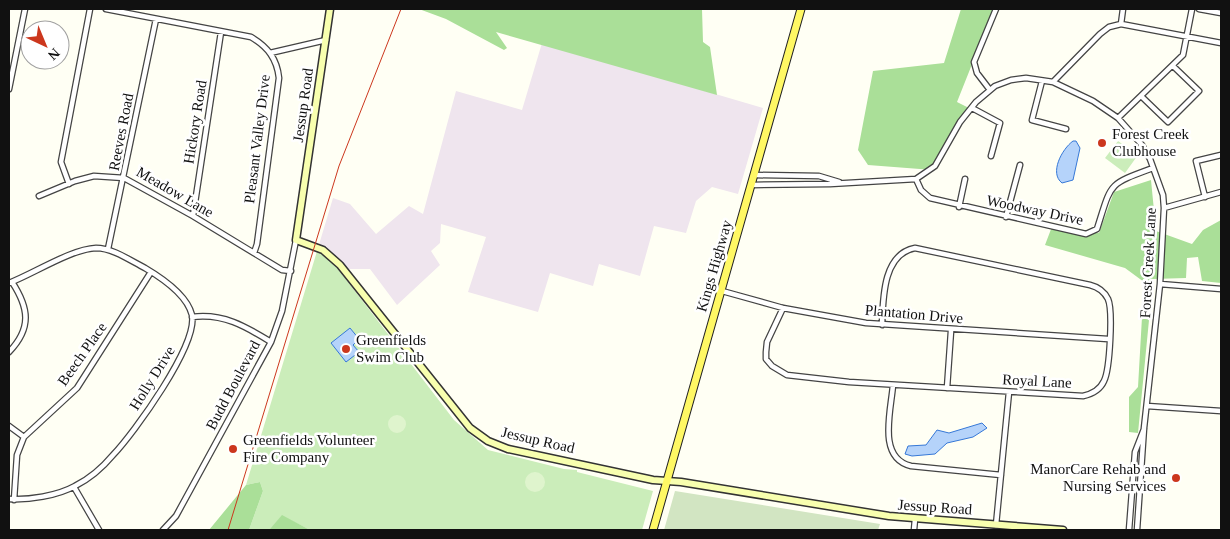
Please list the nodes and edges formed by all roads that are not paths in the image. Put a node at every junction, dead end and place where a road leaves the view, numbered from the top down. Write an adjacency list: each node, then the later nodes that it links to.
1 (25, 9): 21 (street)
2 (90, 9): 36 (street)
3 (106, 9): 11 (street, Pleasant Valley Drive)
4 (330, 9): 15 (street, Jessup Road)
5 (801, 9): 31 (main road, Kings Highway)
6 (996, 9): 22 (street)
7 (1124, 9): 12 (street)
8 (1192, 9): 14 (street)
9 (1199, 9): 10 (street)
10 (1221, 13)
11 (156, 19): 13 (street, Pleasant Valley Drive); 32 (street, Reeves Road)
12 (1121, 24): 14 (street); 20 (street)
13 (221, 32): 17 (street, Pleasant Valley Drive); 43 (street, Hickory Road)
14 (1188, 36): 16 (street); 18 (street)
15 (326, 40): 17 (street); 45 (street, Jessup Road)
16 (1221, 43)
17 (270, 53): 47 (street, Pleasant Valley Drive)
18 (1172, 66): 23 (street); 23 (street)
19 (1042, 81): 20 (street, Forest Creek Lane); 22 (street, Forest Creek Lane); 26 (street)
20 (1053, 82): 25 (street, Forest Creek Lane)
21 (9, 89)
22 (990, 90): 24 (street, Forest Creek Lane)
23 (1142, 96): 25 (street)
24 (972, 108): 28 (street); 34 (street, Forest Creek Lane)
25 (1118, 118): 30 (street, Forest Creek Lane)
26 (1066, 129)
27 (1221, 155): 40 (street)
28 (992, 156)
29 (1020, 165): 44 (street)
30 (1153, 168): 42 (street, Forest Creek Lane); 44 (street, Woodway Drive)
31 (754, 175): 35 (street); 37 (main road, Kings Highway)
32 (124, 178): 36 (street, Meadow Lane); 43 (street, Meadow Lane); 46 (street, Reeves Road)
33 (965, 179): 41 (street)
34 (916, 180): 35 (street); 41 (street, Woodway Drive)
35 (840, 183): 37 (street)
36 (69, 184): 39 (street, Meadow Lane)
37 (752, 185): 53 (main road, Kings Highway)
38 (1221, 192): 40 (street)
39 (39, 196)
40 (1205, 197): 42 (street)
41 (959, 206): 44 (street, Woodway Drive)
42 (1164, 208): 51 (street, Forest Creek Lane)
43 (193, 216): 47 (street, Meadow Lane)
44 (1006, 217)
45 (296, 240): 48 (street, Budd Boulevard); 70 (street, Jessup Road)
46 (108, 249): 49 (street); 50 (street)
47 (254, 253): 48 (street, Meadow Lane)
48 (291, 271): 59 (street, Budd Boulevard)
49 (151, 272): 55 (street); 68 (street, Beech Place)
50 (10, 283): 60 (street)
51 (1160, 284): 52 (street); 64 (street, Forest Creek Lane)
52 (1221, 289)
53 (722, 291): 54 (street, Plantation Drive); 70 (main road, Kings Highway)
54 (783, 308): 56 (street, Plantation Drive); 61 (street, Royal Lane)
55 (192, 317): 59 (street); 71 (street, Holly Drive)
56 (882, 324): 57 (street, Plantation Drive); 58 (street, Royal Lane)
57 (951, 330): 58 (street, Plantation Drive); 62 (street)
58 (1108, 339): 63 (street, Royal Lane)
59 (270, 342): 76 (street, Budd Boulevard)
60 (9, 352)
61 (893, 385): 62 (street, Royal Lane); 69 (street)
62 (947, 388): 63 (street, Royal Lane)
63 (1009, 392): 69 (street)
64 (1147, 406): 65 (street); 67 (street, Forest Creek Lane)
65 (1221, 411)
66 (9, 426): 68 (street)
67 (1144, 428): 80 (street, Forest Creek Lane); 81 (street, Forest Creek Lane)
68 (24, 436): 72 (street)
69 (1001, 475): 74 (street)
70 (668, 481): 73 (street, Jessup Road); 77 (main road, Kings Highway)
71 (74, 487): 72 (street, Holly Drive); 75 (street)
72 (12, 499)
73 (915, 519): 74 (street, Jessup Road); 78 (street)
74 (996, 525): 79 (street, Jessup Road)
75 (99, 530)
76 (164, 530)
77 (654, 530)
78 (914, 530)
79 (1060, 530)
80 (1129, 530)
81 (1137, 530)

